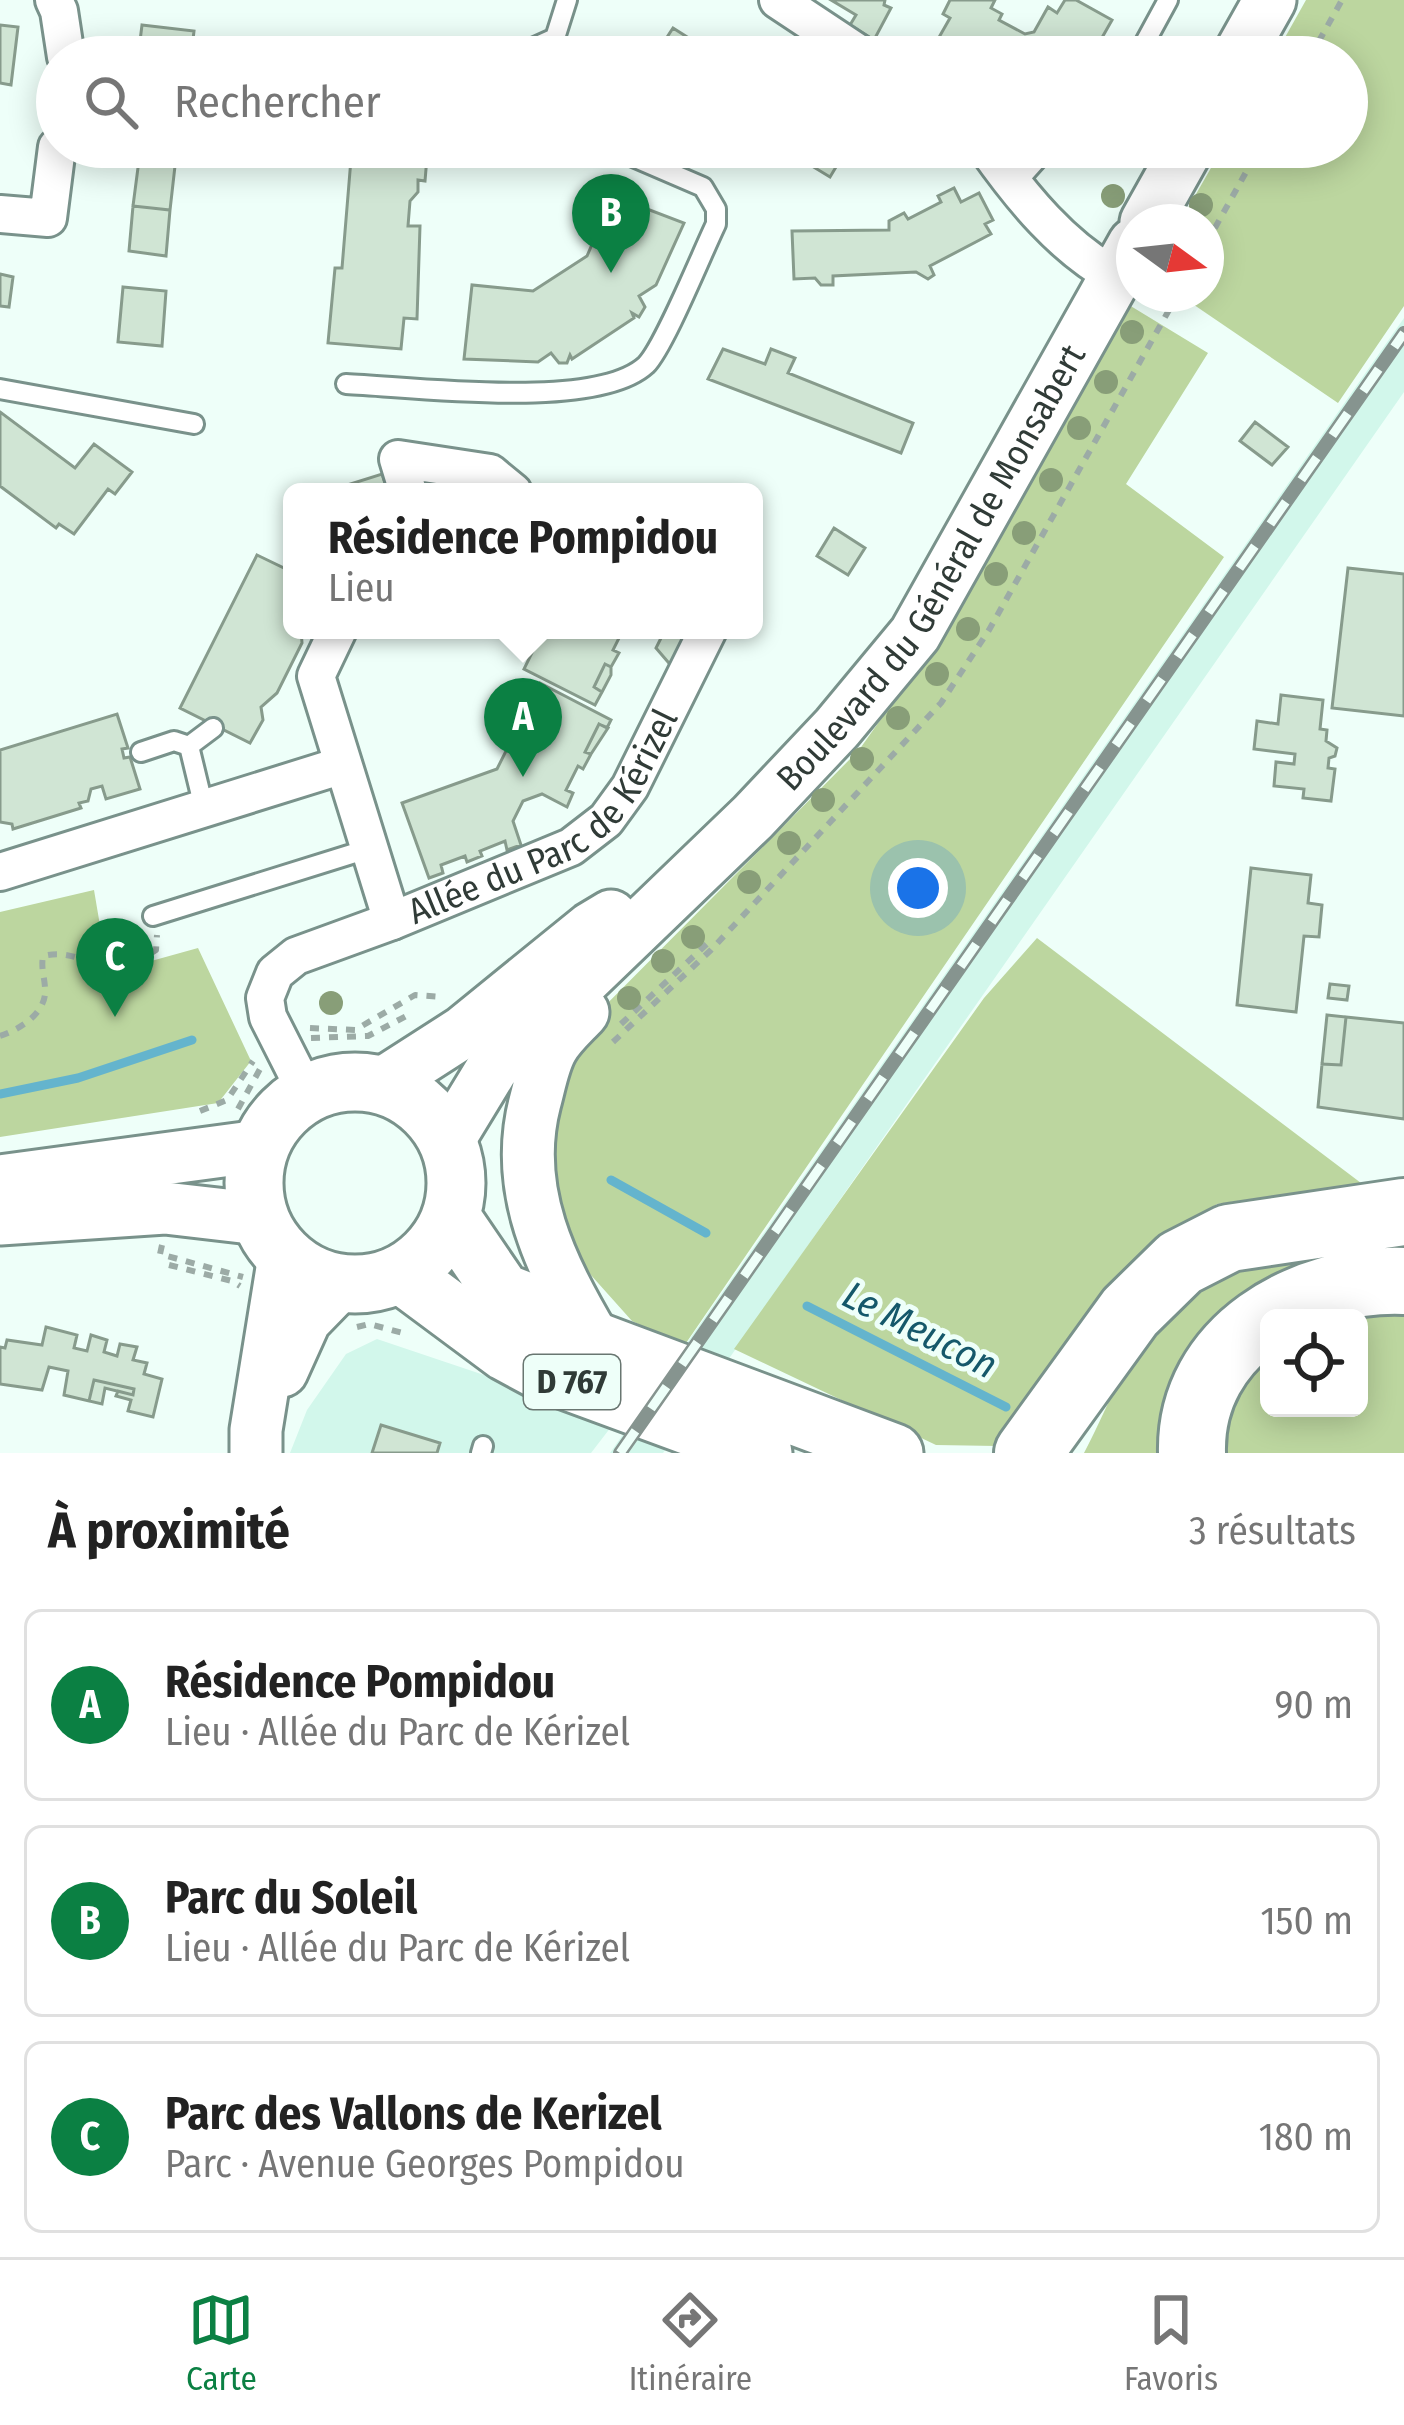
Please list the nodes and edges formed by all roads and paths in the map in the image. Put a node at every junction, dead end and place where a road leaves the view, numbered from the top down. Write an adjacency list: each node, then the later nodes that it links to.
1 (54, 0): 7 (street)
2 (567, 0): 8 (lane)
3 (778, 0): 9 (street)
4 (1168, 0): 10 (lane)
5 (1270, 0): 11 (main road)
6 (1342, 0): 12 (path)
7 (63, 36)
8 (557, 36)
9 (832, 36)
10 (1148, 36)
11 (1250, 36)
12 (1322, 36)
13 (54, 168): 22 (street)
14 (659, 168): 25 (lane)
15 (1001, 168): 19 (street)
16 (1029, 168): 19 (lane)
17 (1176, 168): 20 (main road)
18 (1248, 168): 21 (path)
19 (1013, 186): 23 (street)
20 (1156, 204)
21 (1224, 212)
22 (0, 214)
23 (1116, 260)
24 (1116, 276): 38 (main road, Boulevard du Général de Monsabert)
25 (346, 384)
26 (0, 389): 27 (lane)
27 (194, 424)
28 (405, 483): 29 (street)
29 (503, 483)
30 (334, 639): 35 (street, Allée du Parc de Kérizel)
31 (703, 639): 41 (street, Allée du Parc de Kérizel)
32 (213, 728): 33 (lane)
33 (189, 746): 34 (lane); 36 (lane)
34 (141, 752)
35 (343, 765): 36 (street); 37 (street, Allée du Parc de Kérizel)
36 (204, 808): 39 (street)
37 (371, 848): 40 (lane); 41 (street, Allée du Parc de Kérizel)
38 (696, 869): 44 (main road, Boulevard du Général de Monsabert); 52 (main road, Boulevard du Général de Monsabert); 66 (main road)
39 (0, 872)
40 (153, 916)
41 (392, 921): 49 (street, Allée du Parc de Kérizel)
42 (156, 950): 46 (path)
43 (711, 950): 47 (path)
44 (459, 1019): 45 (path); 49 (path); 50 (main road, Boulevard du Général de Monsabert)
45 (301, 1028)
46 (0, 1036)
47 (602, 1052)
48 (255, 1058): 51 (path)
49 (307, 1066): 50 (main road); 53 (main road)
50 (382, 1084): 52 (main road)
51 (185, 1113)
52 (448, 1141): 56 (main road)
53 (260, 1146): 54 (main road); 59 (main road)
54 (0, 1181)
55 (1404, 1212): 71 (highway)
56 (451, 1217): 61 (main road); 66 (main road, D 767)
57 (0, 1219): 59 (main road)
58 (164, 1240): 59 (path)
59 (264, 1253): 64 (main road); 68 (main road)
60 (169, 1265): 63 (path)
61 (401, 1274): 64 (main road); 69 (main road, D 767)
62 (1404, 1281): 67 (highway)
63 (248, 1300)
64 (345, 1306): 65 (path); 68 (main road)
65 (410, 1335)
66 (595, 1341): 70 (main road, D 767)
67 (1188, 1441)
68 (259, 1453)
69 (763, 1453)
70 (894, 1453)
71 (1028, 1453)

